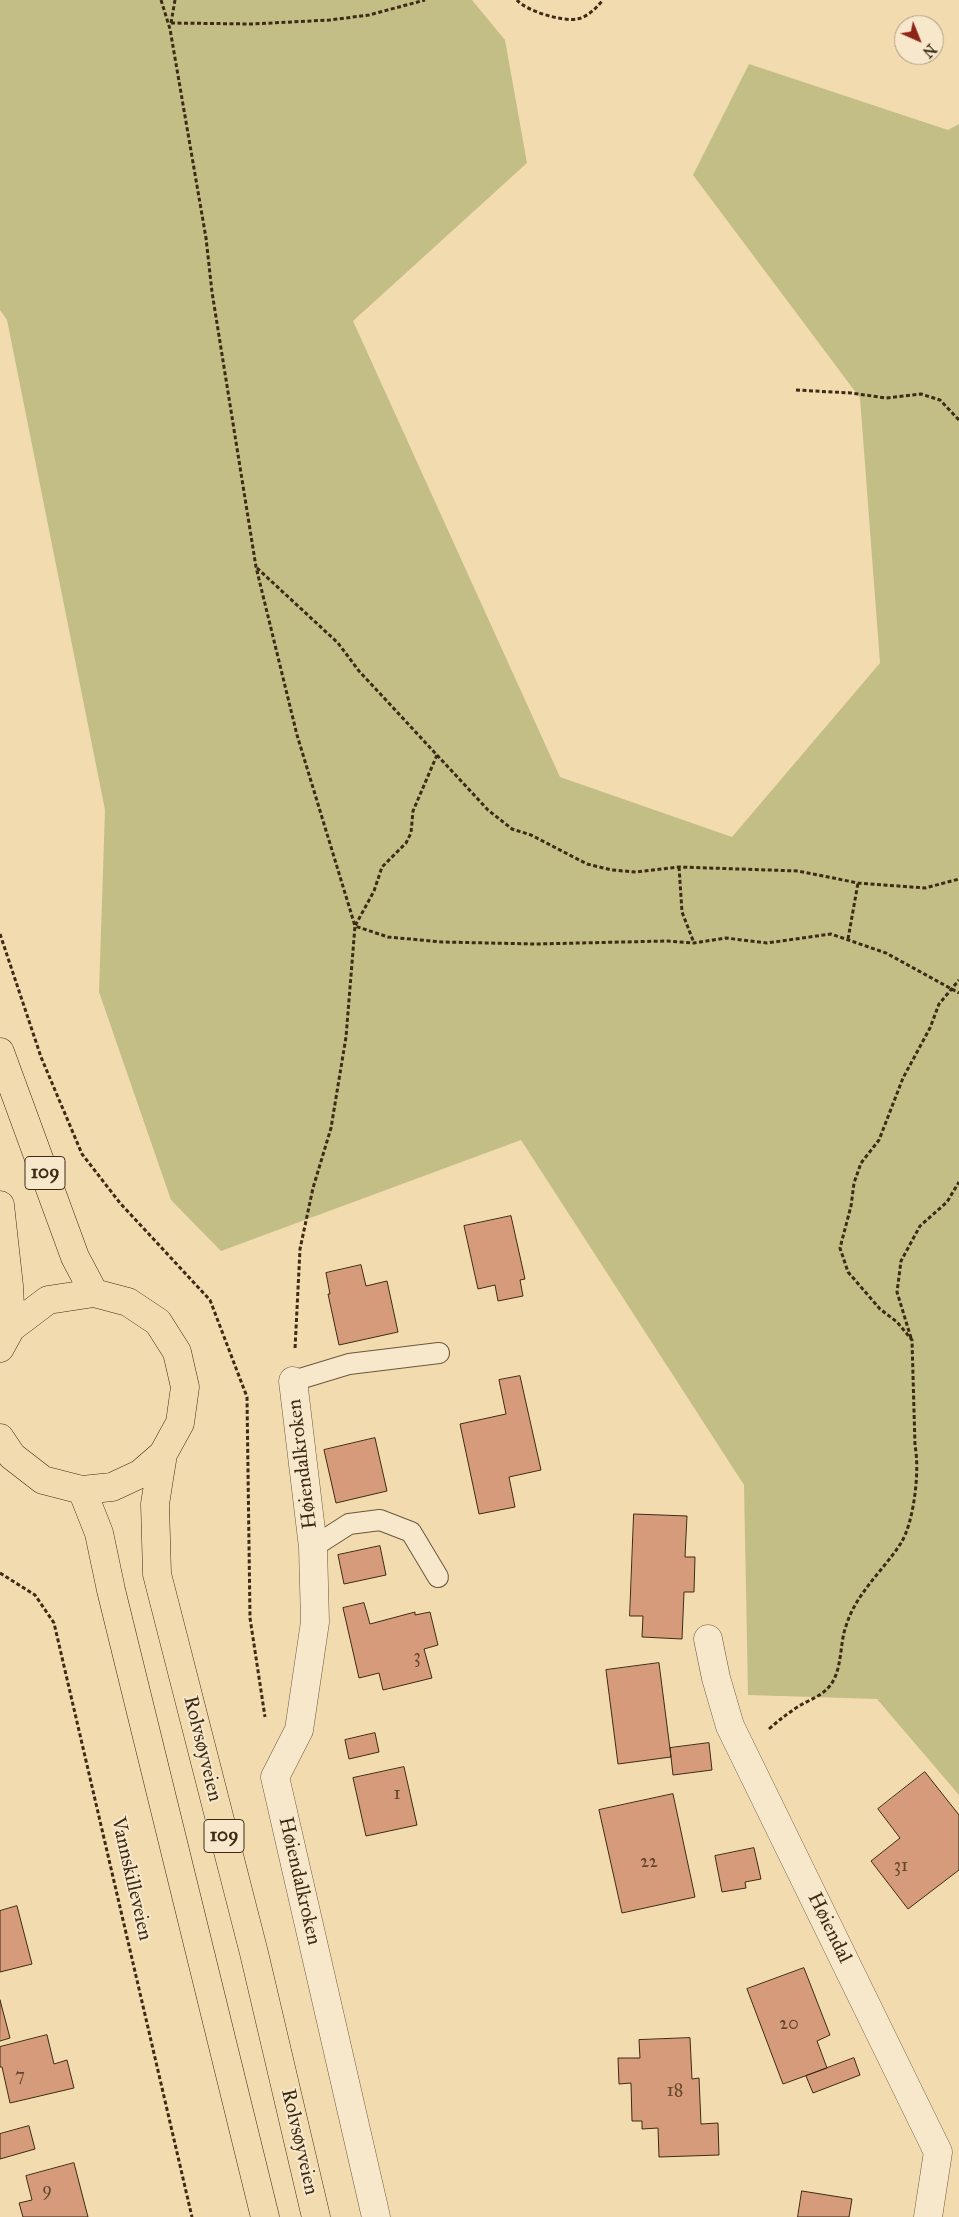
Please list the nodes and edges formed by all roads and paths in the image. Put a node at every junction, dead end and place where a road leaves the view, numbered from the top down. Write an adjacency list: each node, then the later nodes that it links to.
1 (162, 0): 7 (path)
2 (175, 0): 6 (path)
3 (425, 0): 6 (path)
4 (517, 0): 5 (path)
5 (603, 0)
6 (171, 23): 7 (path)
7 (170, 29): 10 (path)
8 (796, 390): 9 (path)
9 (959, 420)
10 (256, 567): 11 (path); 15 (path)
11 (437, 755): 12 (path); 15 (path)
12 (679, 867): 14 (path); 17 (path)
13 (959, 879): 14 (path)
14 (858, 883): 16 (path)
15 (355, 926): 17 (path); 28 (path)
16 (848, 939): 17 (path); 19 (path)
17 (694, 943)
18 (959, 980): 19 (path)
19 (951, 990): 20 (path); 26 (path)
20 (959, 992)
21 (0, 1052): 24 (main road, 109)
22 (959, 1182): 26 (path)
23 (0, 1205): 25 (main road, 109)
24 (94, 1293): 25 (main road, 109); 30 (main road, 109)
25 (6, 1338)
26 (912, 1340): 36 (path)
27 (439, 1353): 28 (lane, Høiendalkroken)
28 (293, 1380): 32 (street, Høiendalkroken)
29 (0, 1438): 31 (main road, 109)
30 (163, 1454): 31 (main road, 109); 39 (main road, Rolvsøyveien / 109)
31 (82, 1490): 38 (main road, 109)
32 (313, 1547): 34 (lane, Høiendalkroken); 40 (street, Høiendalkroken)
33 (0, 1573): 37 (path, Vannskilleveien)
34 (438, 1577)
35 (708, 1639): 36 (street, Høiendal)
36 (745, 1756): 41 (street, Høiendal)
37 (192, 2217)
38 (265, 2217)
39 (316, 2217)
40 (376, 2217)
41 (928, 2217)

